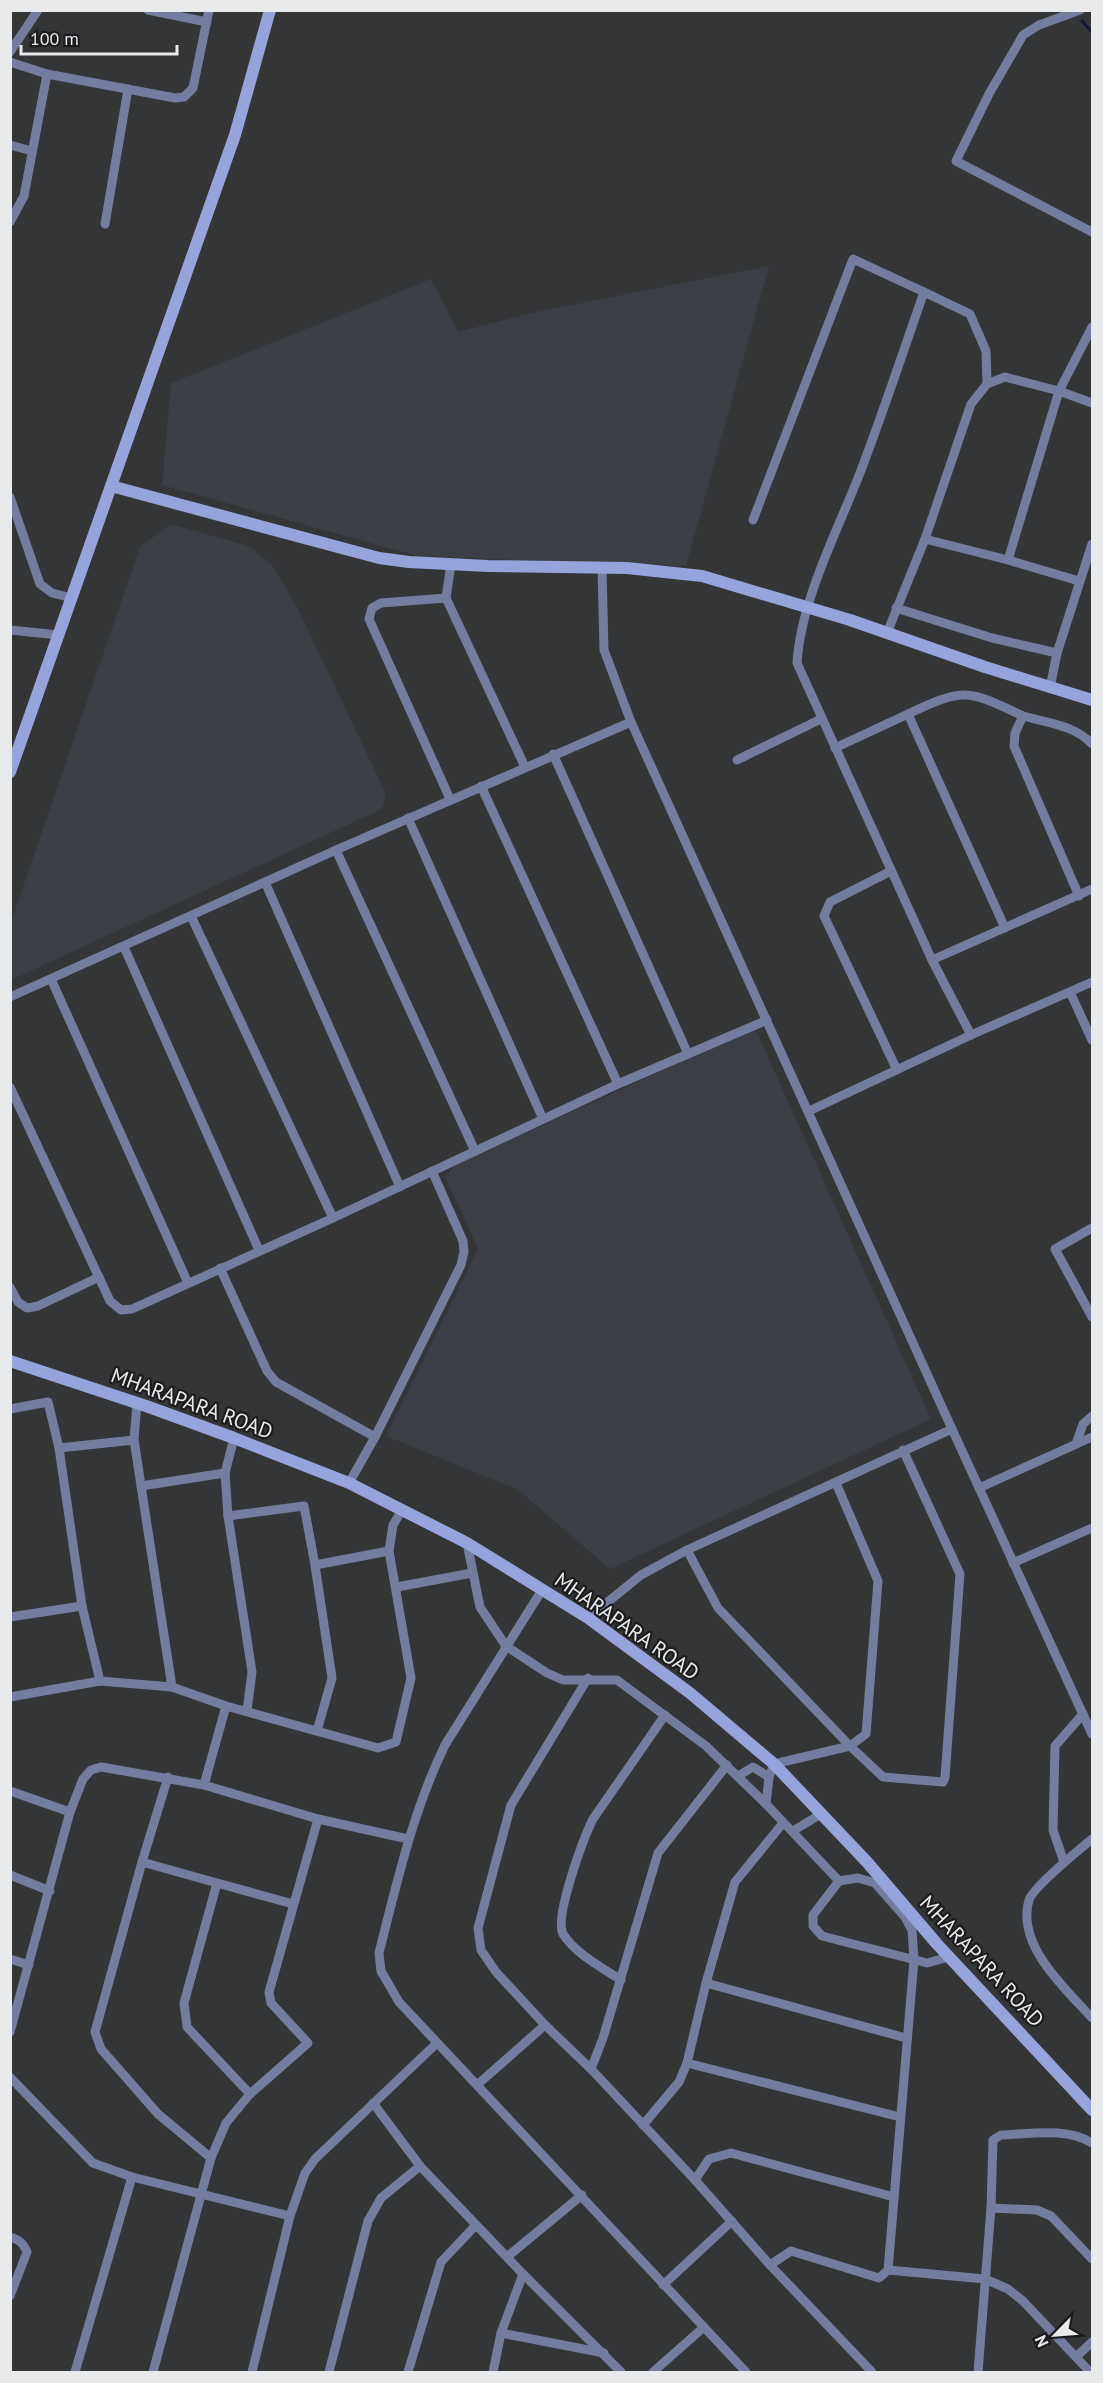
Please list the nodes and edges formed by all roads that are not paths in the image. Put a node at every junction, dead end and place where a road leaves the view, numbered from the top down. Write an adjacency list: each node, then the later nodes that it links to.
1 (38, 10): 7 (street)
2 (148, 10): 6 (street)
3 (209, 10): 6 (street)
4 (270, 10): 21 (street)
5 (1080, 10): 15 (street)
6 (207, 22): 10 (street)
7 (10, 52)
8 (10, 62): 9 (street)
9 (47, 74): 10 (street); 12 (street)
10 (128, 89): 14 (street)
11 (10, 145): 12 (street)
12 (32, 151): 13 (street)
13 (10, 222)
14 (105, 224)
15 (1092, 232)
16 (924, 292): 18 (street); 23 (street); 32 (street)
17 (1092, 327): 19 (street)
18 (987, 384): 19 (street); 24 (street)
19 (1059, 391): 20 (street); 26 (street)
20 (1092, 404)
21 (111, 486): 27 (street); 30 (street)
22 (10, 497): 30 (street)
23 (753, 520)
24 (925, 539): 26 (street); 33 (street)
25 (1092, 544): 29 (street)
26 (1008, 560): 29 (street)
27 (451, 564): 28 (street); 31 (street)
28 (602, 568): 32 (street); 43 (street)
29 (1079, 581): 37 (street)
30 (72, 598): 36 (street)
31 (446, 598): 48 (street); 51 (street)
32 (807, 608): 35 (street); 42 (street)
33 (896, 608): 35 (street); 37 (street)
34 (10, 630): 36 (street)
35 (887, 633): 38 (street)
36 (59, 635): 49 (street)
37 (1057, 653): 38 (street)
38 (1050, 688): 39 (street)
39 (1092, 700)
40 (908, 714): 41 (street); 45 (street); 59 (street)
41 (1023, 716): 44 (street); 57 (street)
42 (821, 719): 45 (street); 47 (street)
43 (631, 722): 46 (street); 66 (street)
44 (1092, 744)
45 (835, 748): 54 (street)
46 (553, 754): 48 (street); 69 (street)
47 (737, 760)
48 (525, 767): 50 (street)
49 (10, 772)
50 (481, 786): 51 (street); 71 (street)
51 (450, 800): 52 (street)
52 (408, 818): 53 (street); 74 (street)
53 (336, 850): 55 (street); 75 (street)
54 (891, 871): 61 (street); 70 (street)
55 (265, 882): 58 (street); 77 (street)
56 (1092, 889): 57 (street)
57 (1079, 896): 59 (street)
58 (190, 916): 60 (street); 78 (street)
59 (1005, 928): 61 (street)
60 (124, 946): 62 (street); 80 (street)
61 (932, 960): 67 (street)
62 (51, 979): 65 (street); 83 (street)
63 (1092, 982): 64 (street)
64 (1070, 992): 67 (street); 68 (street)
65 (10, 997)
66 (767, 1020): 69 (street); 73 (street)
67 (971, 1035): 70 (street)
68 (1092, 1040)
69 (688, 1054): 71 (street)
70 (897, 1070): 73 (street)
71 (618, 1084): 74 (street)
72 (11, 1091): 82 (street)
73 (808, 1111): 90 (street)
74 (543, 1119): 75 (street)
75 (475, 1151): 76 (street)
76 (432, 1171): 77 (street); 91 (street)
77 (400, 1186): 78 (street)
78 (333, 1218): 80 (street)
79 (1092, 1228): 85 (street)
80 (259, 1250): 81 (street)
81 (220, 1268): 83 (street); 91 (street)
82 (99, 1277): 83 (street); 84 (street)
83 (188, 1283)
84 (10, 1287)
85 (1092, 1317)
86 (10, 1361): 87 (street, MHARAPARA ROAD)
87 (137, 1403): 93 (street, MHARAPARA ROAD); 94 (street)
88 (10, 1409): 96 (street)
89 (1092, 1416): 95 (street)
90 (952, 1430): 97 (street); 102 (street)
91 (375, 1437): 99 (street)
92 (1092, 1437): 95 (street)
93 (234, 1438): 98 (street); 99 (street, MHARAPARA ROAD)
94 (134, 1440): 96 (street); 101 (street)
95 (1076, 1444): 102 (street)
96 (59, 1448): 114 (street)
97 (903, 1450): 100 (street); 128 (street)
98 (225, 1473): 101 (street); 104 (street)
99 (349, 1483): 103 (street, MHARAPARA ROAD)
100 (836, 1484): 107 (street); 128 (street)
101 (141, 1486): 120 (street)
102 (979, 1488): 109 (street)
103 (402, 1510): 106 (street, MHARAPARA ROAD); 108 (street)
104 (228, 1516): 110 (street); 123 (street)
105 (1092, 1528): 109 (street)
106 (467, 1543): 111 (street); 113 (street, MHARAPARA ROAD)
107 (687, 1550): 116 (street); 128 (street)
108 (389, 1551): 110 (street); 112 (street)
109 (1013, 1563): 124 (street)
110 (315, 1565): 126 (street)
111 (472, 1573): 112 (street); 117 (street)
112 (397, 1587): 126 (street)
113 (542, 1590): 116 (street, MHARAPARA ROAD); 117 (street)
114 (82, 1606): 115 (street); 119 (street)
115 (10, 1617)
116 (588, 1618): 129 (street, MHARAPARA ROAD)
117 (507, 1646): 118 (street); 142 (street)
118 (588, 1678): 125 (street); 158 (street)
119 (100, 1681): 120 (street); 121 (street)
120 (172, 1687): 122 (street)
121 (10, 1697)
122 (226, 1706): 123 (street); 134 (street)
123 (247, 1711): 126 (street)
124 (1083, 1714): 127 (street); 145 (street)
125 (665, 1715): 130 (street); 155 (street)
126 (317, 1731)
127 (1092, 1734)
128 (850, 1746): 129 (street)
129 (774, 1764): 133 (street); 138 (street, MHARAPARA ROAD)
130 (727, 1766): 131 (street); 155 (street)
131 (738, 1776): 133 (street); 136 (street)
132 (168, 1777): 134 (street); 137 (street); 144 (street)
133 (769, 1777): 136 (street)
134 (204, 1785): 139 (street)
135 (10, 1791): 137 (street)
136 (766, 1804): 140 (street)
137 (70, 1812): 149 (street)
138 (821, 1814): 141 (street); 151 (street, MHARAPARA ROAD)
139 (318, 1819): 142 (street); 150 (street)
140 (783, 1823): 141 (street); 156 (street)
141 (793, 1832): 147 (street)
142 (408, 1839): 161 (street)
143 (1092, 1839): 145 (street)
144 (142, 1862): 148 (street); 172 (street)
145 (1064, 1862): 157 (street)
146 (10, 1875): 149 (street)
147 (838, 1881): 153 (street); 153 (street)
148 (217, 1883): 150 (street); 166 (street)
149 (50, 1891): 154 (street)
150 (293, 1904): 166 (street)
151 (949, 1957): 153 (street); 168 (street, MHARAPARA ROAD)
152 (10, 1959): 154 (street)
153 (914, 1960): 160 (street)
154 (29, 1965): 159 (street)
155 (621, 1980): 163 (street)
156 (706, 1983): 160 (street); 162 (street)
157 (1092, 2014)
158 (545, 2025): 163 (street); 165 (street)
159 (10, 2032)
160 (906, 2038): 169 (street)
161 (437, 2043): 165 (street); 167 (street)
162 (687, 2063): 169 (street); 170 (street)
163 (591, 2069): 170 (street)
164 (10, 2077): 174 (street)
165 (477, 2085): 177 (street)
166 (250, 2094): 172 (street)
167 (373, 2103): 173 (street); 180 (street)
168 (1092, 2110)
169 (900, 2117): 178 (street)
170 (643, 2125): 175 (street)
171 (1092, 2143): 179 (street)
172 (211, 2158): 176 (street)
173 (420, 2166): 182 (street); 200 (street)
174 (132, 2177): 176 (street); 197 (street)
175 (695, 2180): 178 (street); 181 (street)
176 (203, 2194): 180 (street); 198 (street)
177 (582, 2195): 184 (street); 190 (street)
178 (894, 2198): 187 (street)
179 (991, 2208): 185 (street); 189 (street)
180 (290, 2216): 199 (street)
181 (732, 2221): 186 (street); 190 (street)
182 (476, 2225): 184 (street); 201 (street)
183 (10, 2237): 191 (street)
184 (507, 2257): 188 (street)
185 (1092, 2259)
186 (770, 2265): 187 (street); 206 (street)
187 (888, 2270): 189 (street)
188 (523, 2274): 193 (street); 195 (street)
189 (985, 2279): 196 (street); 207 (street)
190 (663, 2285): 192 (street)
191 (10, 2296)
192 (704, 2327): 204 (street); 205 (street)
193 (501, 2332): 195 (street); 202 (street)
194 (1092, 2342): 196 (street)
195 (604, 2353): 203 (street)
196 (1076, 2357): 208 (street)
197 (75, 2373)
198 (153, 2373)
199 (252, 2373)
200 (328, 2373)
201 (408, 2373)
202 (493, 2373)
203 (621, 2373)
204 (653, 2373)
205 (746, 2373)
206 (872, 2373)
207 (978, 2373)
208 (1090, 2373)

